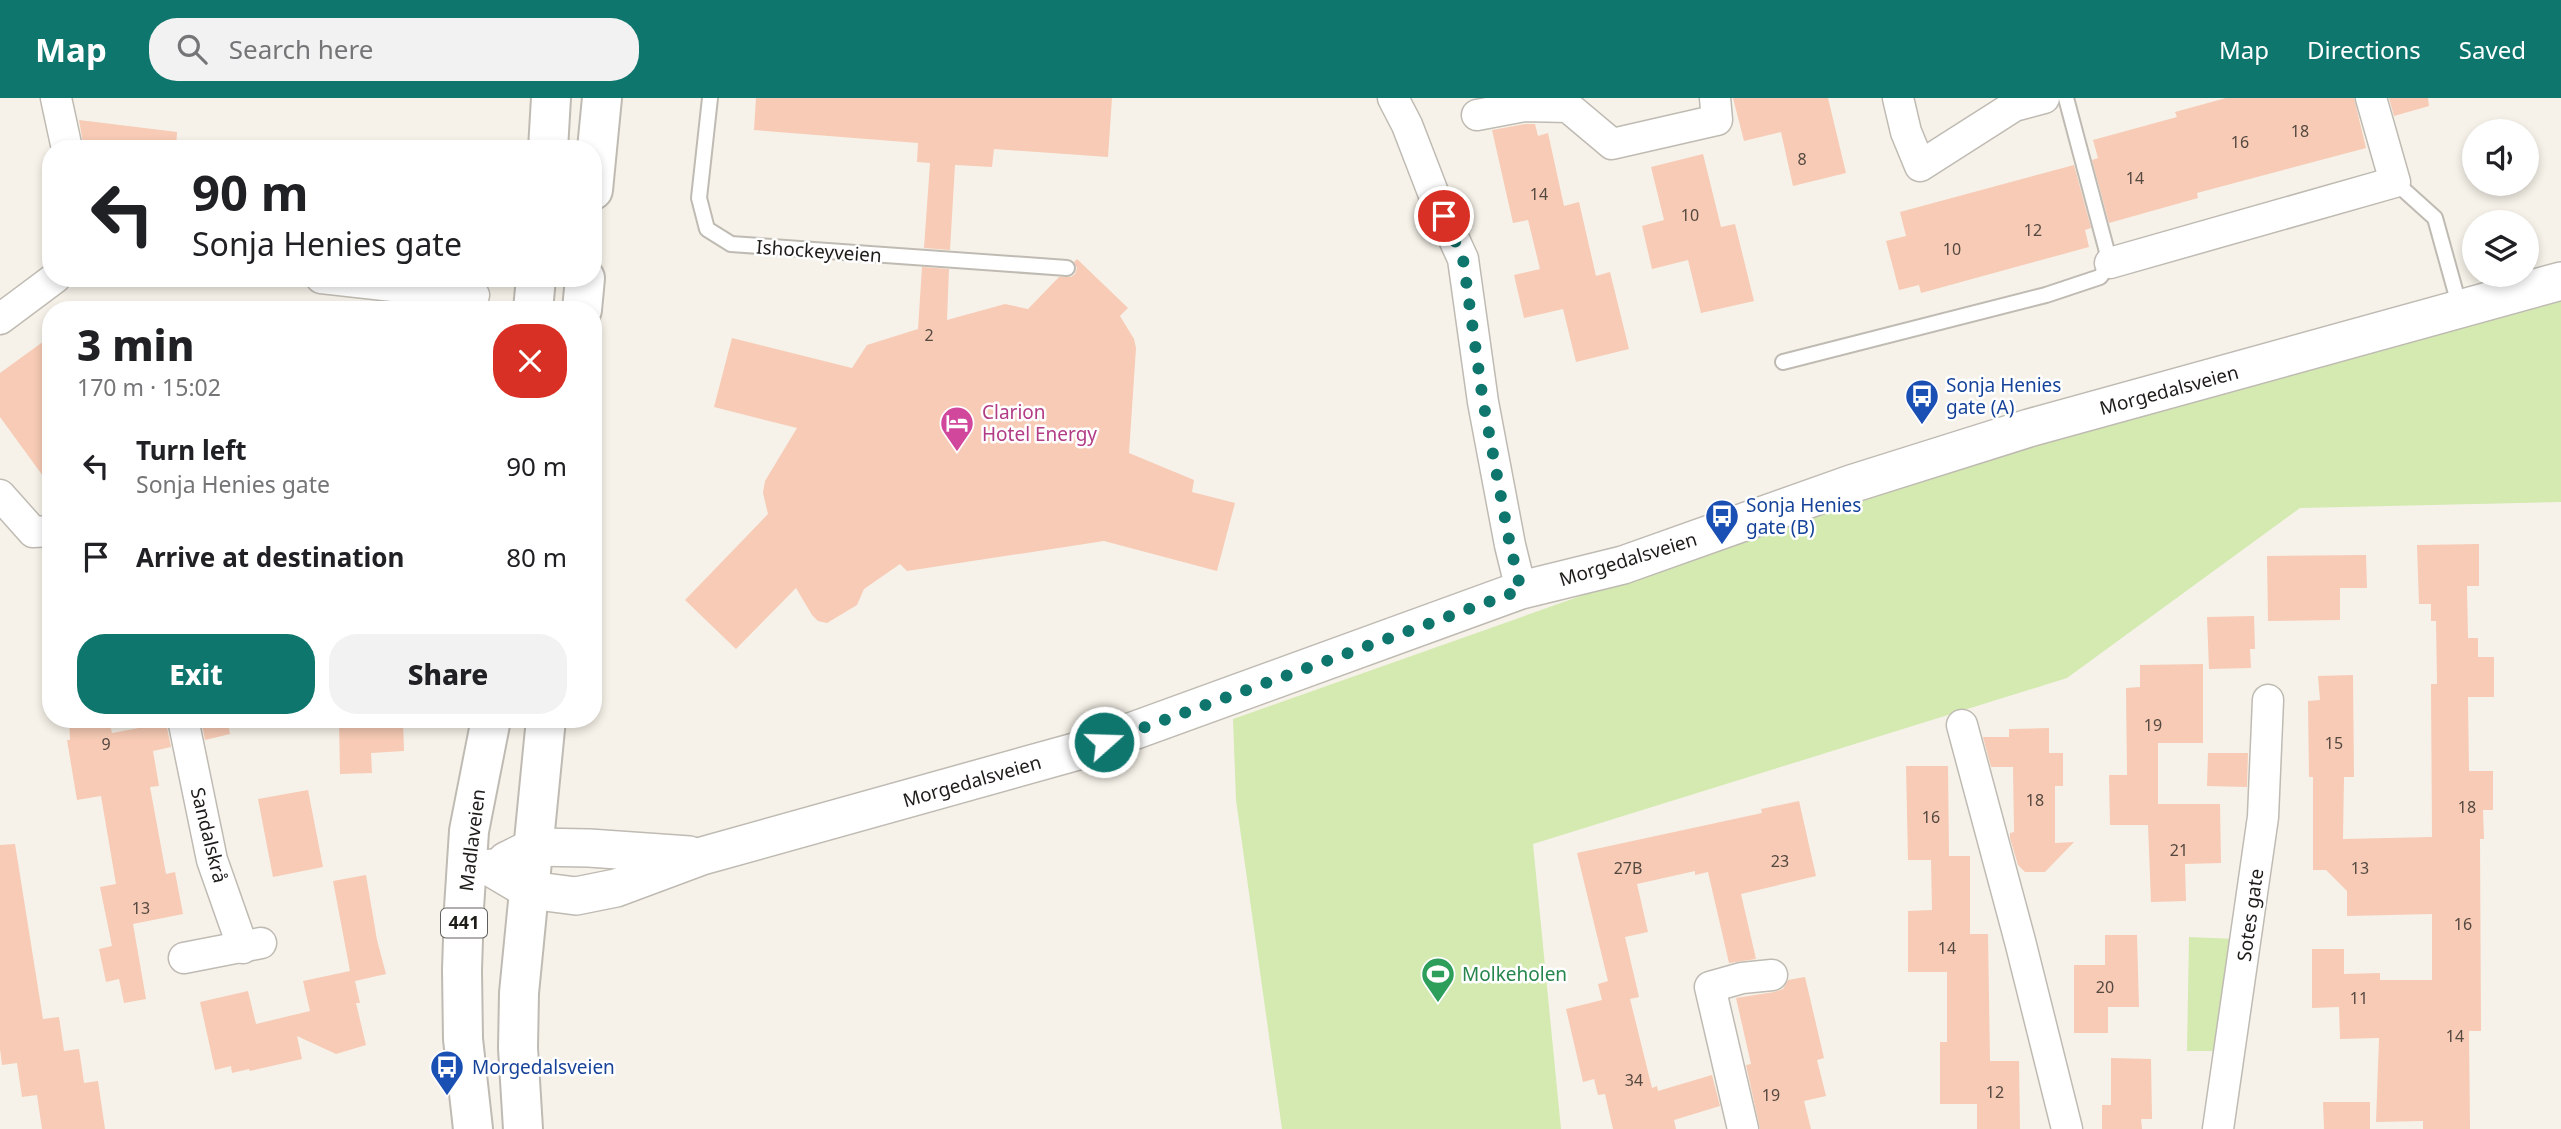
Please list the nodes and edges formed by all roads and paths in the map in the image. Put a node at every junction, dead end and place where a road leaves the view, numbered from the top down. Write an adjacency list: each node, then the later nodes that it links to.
1 (56, 98): 12 (street)
2 (551, 98): 13 (main road)
3 (602, 98): 14 (main road)
4 (710, 98): 17 (lane, Ishockeyveien)
5 (1393, 98): 27 (street)
6 (1714, 98): 11 (street)
7 (1898, 98): 8 (street)
8 (2045, 98)
9 (2066, 98): 16 (lane)
10 (2371, 98): 15 (street)
11 (1477, 116)
12 (65, 140)
13 (549, 140)
14 (598, 140)
15 (2395, 182): 16 (street); 22 (lane)
16 (2110, 263): 24 (lane)
17 (1067, 268)
18 (2561, 281): 22 (street, Morgedalsveien)
19 (43, 287): 23 (street)
20 (402, 287): 21 (street)
21 (474, 295)
22 (2460, 310): 27 (street, Morgedalsveien)
23 (0, 319)
24 (1783, 362)
25 (0, 495): 26 (street)
26 (42, 532)
27 (1521, 590): 35 (street, Morgedalsveien)
28 (2268, 700): 45 (street, Sotes gate)
29 (1962, 725): 44 (street)
30 (185, 728): 38 (street, Sandalskrå)
31 (489, 728): 40 (main road, Madlaveien / 441)
32 (498, 728): 36 (main road, Madlaveien / 441)
33 (545, 728): 34 (main road)
34 (534, 847): 35 (street, Morgedalsveien); 36 (street, Morgedalsveien); 37 (main road)
35 (702, 856): 37 (street, Morgedalsveien)
36 (492, 868): 37 (street, Morgedalsveien); 41 (main road, Madlaveien / 441)
37 (529, 890): 42 (main road)
38 (184, 958)
39 (1772, 975): 43 (street)
40 (473, 1129)
41 (487, 1129)
42 (523, 1129)
43 (1743, 1129)
44 (2067, 1129)
45 (2218, 1129)

